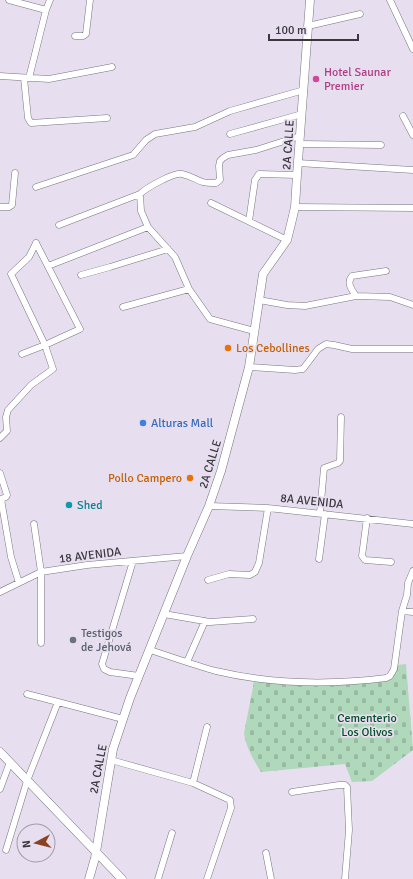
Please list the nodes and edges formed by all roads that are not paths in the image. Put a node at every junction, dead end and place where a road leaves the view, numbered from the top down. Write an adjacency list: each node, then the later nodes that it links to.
1 (9, 0): 6 (street)
2 (50, 0): 6 (street)
3 (90, 0): 9 (street)
4 (310, 0): 8 (main road, 2A CALLE)
5 (390, 0): 10 (street)
6 (46, 10): 13 (street)
7 (360, 14): 8 (street)
8 (308, 26): 14 (main road, 2A CALLE)
9 (75, 36)
10 (413, 49)
11 (112, 68): 13 (street)
12 (0, 76): 13 (street)
13 (26, 78): 17 (street)
14 (304, 90): 15 (main road, 2A CALLE); 27 (street)
15 (302, 114): 19 (street); 21 (main road, 2A CALLE)
16 (403, 116): 18 (street)
17 (107, 118)
18 (411, 127): 20 (street)
19 (230, 134)
20 (413, 135)
21 (300, 140): 22 (street); 23 (main road, 2A CALLE); 28 (street)
22 (381, 145)
23 (298, 163): 24 (street); 26 (main road, 2A CALLE)
24 (413, 170)
25 (15, 173): 30 (street)
26 (297, 175): 31 (main road, 2A CALLE); 33 (street)
27 (36, 187)
28 (140, 194): 34 (street); 35 (street)
29 (212, 203): 33 (street)
30 (0, 207)
31 (295, 207): 32 (street); 36 (main road, 2A CALLE)
32 (413, 208)
33 (249, 221): 36 (street)
34 (59, 225)
35 (148, 227): 37 (street); 38 (street)
36 (287, 240): 43 (main road, 2A CALLE)
37 (168, 249): 40 (street); 41 (street)
38 (48, 266): 47 (street); 47 (street)
39 (386, 271): 42 (street)
40 (80, 275)
41 (189, 289): 45 (street); 46 (street)
42 (356, 296): 43 (street); 44 (street)
43 (259, 300): 46 (main road, 2A CALLE)
44 (413, 305)
45 (123, 307)
46 (254, 331): 50 (main road, 2A CALLE)
47 (45, 345): 49 (street); 52 (street)
48 (413, 349): 50 (street)
49 (22, 354)
50 (249, 368): 54 (main road, 2A CALLE)
51 (341, 417): 56 (street)
52 (0, 438)
53 (0, 473): 58 (street)
54 (209, 506): 55 (street, 8A AVENIDA); 61 (main road, 2A CALLE)
55 (268, 508): 56 (street, 8A AVENIDA); 67 (street)
56 (323, 514): 57 (street, 8A AVENIDA); 62 (street)
57 (367, 518): 60 (street, 8A AVENIDA); 64 (street)
58 (2, 521): 68 (street)
59 (34, 524): 66 (street)
60 (413, 524)
61 (187, 556): 63 (street, 18 AVENIDA); 72 (main road, 2A CALLE)
62 (319, 559)
63 (133, 561): 66 (street, 18 AVENIDA); 78 (street)
64 (392, 562)
65 (413, 571): 70 (street)
66 (41, 572): 68 (street, 18 AVENIDA); 75 (street)
67 (208, 580)
68 (19, 583): 69 (street, 18 AVENIDA)
69 (0, 592)
70 (402, 611): 71 (street); 77 (street)
71 (413, 612)
72 (164, 614): 74 (street); 76 (main road, 2A CALLE)
73 (253, 619): 74 (street)
74 (205, 621): 77 (street)
75 (41, 643)
76 (150, 650): 77 (street); 78 (main road, 2A CALLE)
77 (187, 662)
78 (139, 676): 81 (main road, 2A CALLE)
79 (27, 694): 80 (street)
80 (58, 702): 81 (street); 86 (street)
81 (123, 719): 84 (main road, 2A CALLE)
82 (207, 727): 87 (street)
83 (0, 752): 85 (main road)
84 (111, 760): 87 (street); 92 (main road, 2A CALLE)
85 (10, 762): 86 (main road); 88 (street)
86 (28, 781): 91 (street); 92 (main road)
87 (193, 783): 97 (street)
88 (0, 789)
89 (292, 792): 99 (street)
90 (172, 833): 96 (street)
91 (6, 850)
92 (96, 852): 94 (main road, 2A CALLE); 95 (main road)
93 (266, 853): 98 (street)
94 (89, 879)
95 (122, 879)
96 (158, 879)
97 (207, 879)
98 (271, 879)
99 (345, 879)

